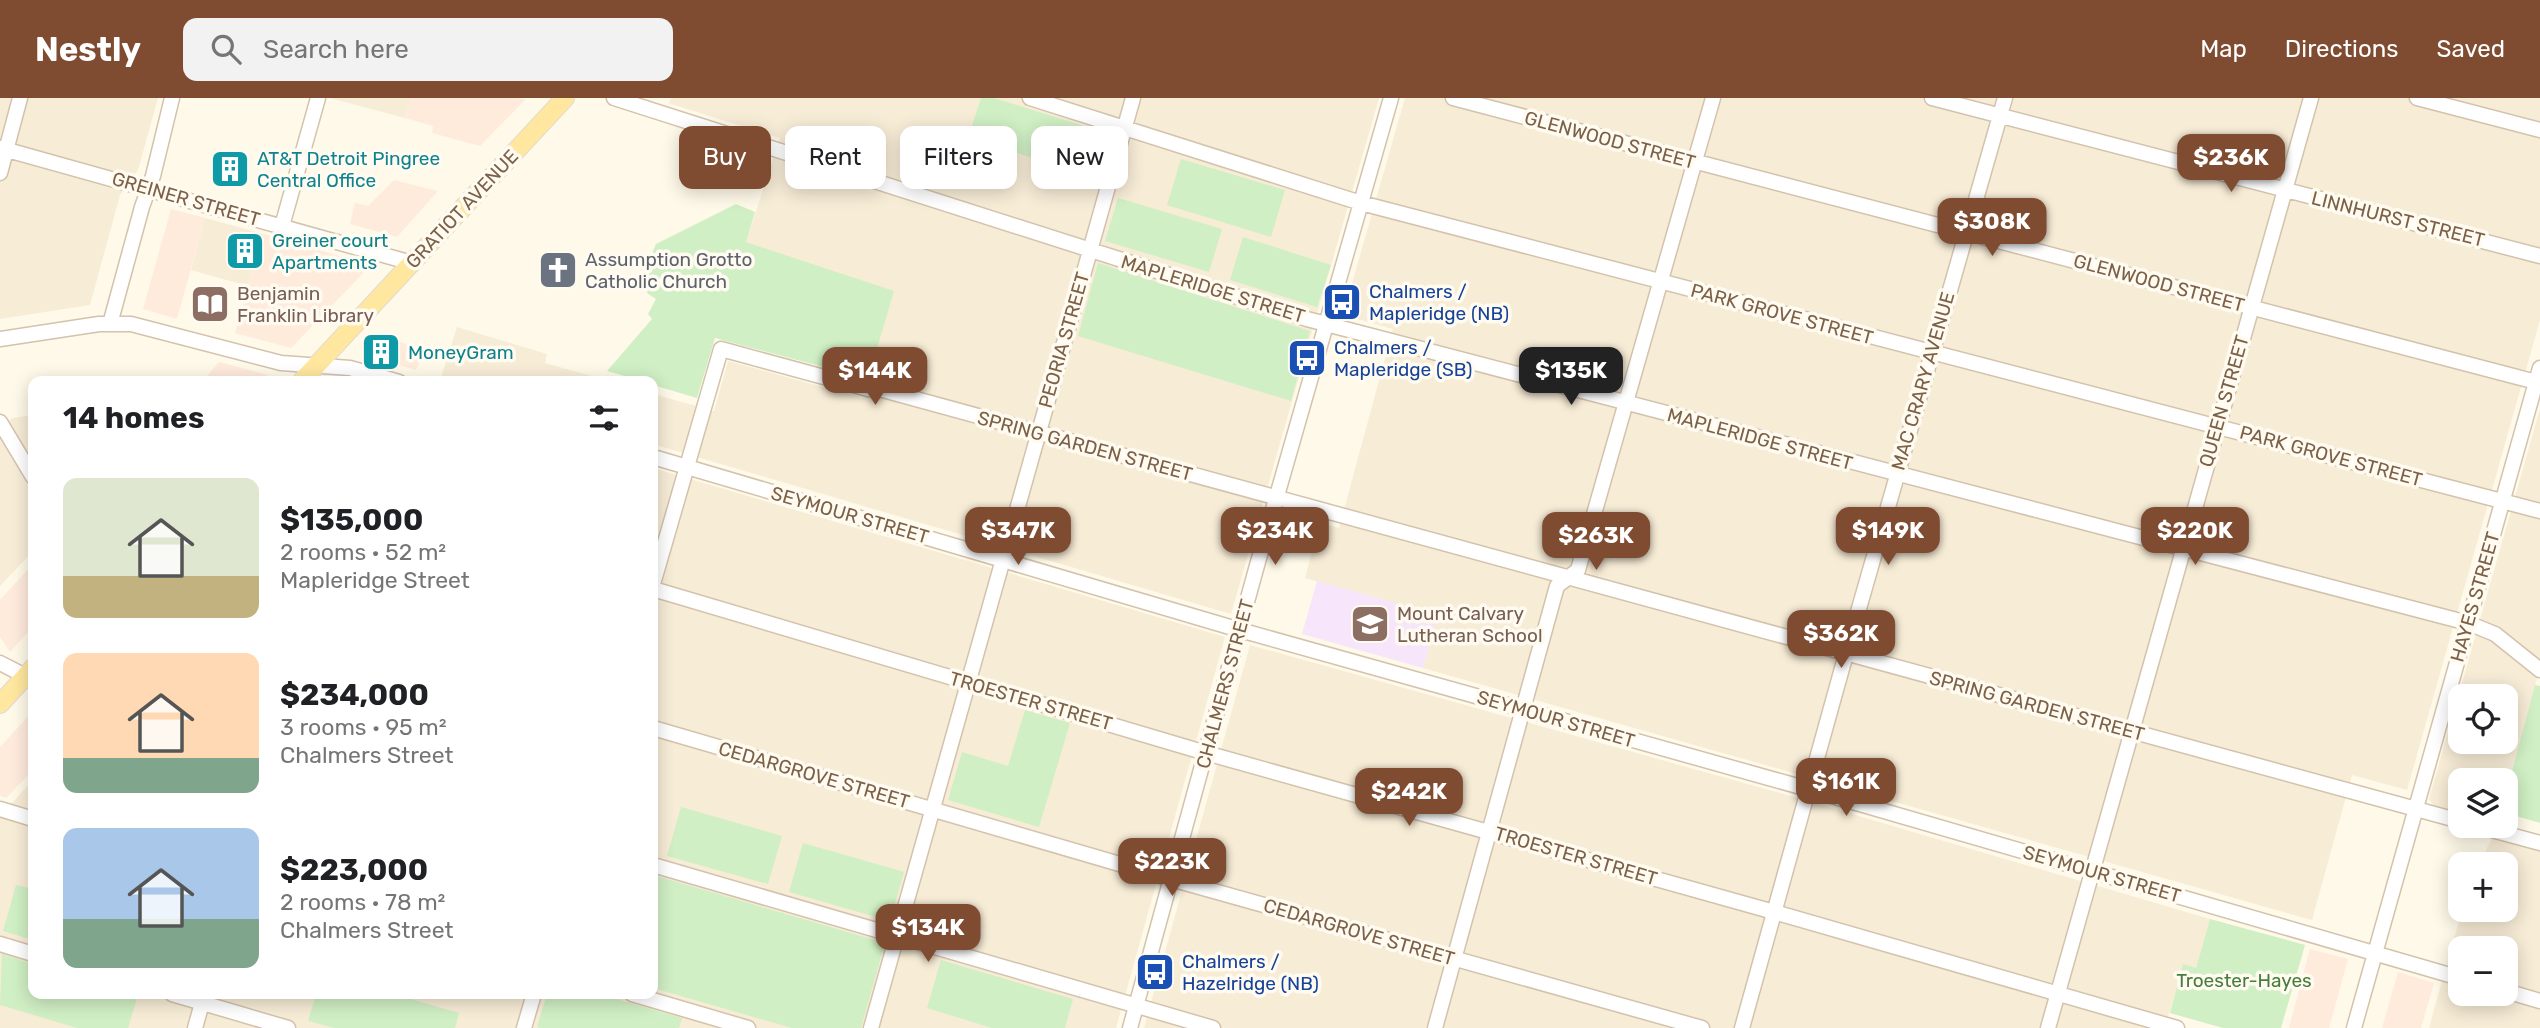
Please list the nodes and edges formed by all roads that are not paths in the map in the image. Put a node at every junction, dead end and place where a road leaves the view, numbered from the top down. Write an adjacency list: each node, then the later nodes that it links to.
1 (20, 98): 20 (street)
2 (172, 98): 23 (street)
3 (318, 98): 27 (street)
4 (614, 98): 29 (street, MAPLERIDGE STREET)
5 (1030, 98): 16 (street, PARK GROVE STREET)
6 (1133, 98): 17 (street, PEORIA STREET)
7 (1391, 98): 26 (street, CHALMERS STREET)
8 (1453, 98): 21 (street, GLENWOOD STREET)
9 (1713, 98): 21 (street)
10 (1932, 98): 15 (street, LINNHURST STREET)
11 (2004, 98): 15 (street, MAC CRARY AVENUE)
12 (2311, 98): 25 (street, QUEEN STREET)
13 (2417, 98): 19 (street)
14 (562, 99): 31 (main road, GRATIOT AVENUE)
15 (1999, 116): 25 (street, LINNHURST STREET); 28 (street, MAC CRARY AVENUE)
16 (1118, 126)
17 (1125, 126)
18 (1128, 129): 26 (street, PARK GROVE STREET)
19 (2540, 130)
20 (3, 149): 22 (street); 23 (street, GREINER STREET)
21 (1695, 163): 28 (street, GLENWOOD STREET); 32 (street)
22 (0, 173)
23 (148, 189): 27 (street, GREINER STREET); 34 (street)
24 (1106, 189): 29 (street, PEORIA STREET)
25 (2284, 190): 30 (street, LINNHURST STREET); 33 (street, QUEEN STREET)
26 (1361, 203): 32 (street, PARK GROVE STREET); 35 (street, CHALMERS STREET)
27 (282, 226): 31 (street, GREINER STREET)
28 (1966, 233): 33 (street, GLENWOOD STREET); 37 (street, MAC CRARY AVENUE)
29 (1089, 250): 35 (street, MAPLERIDGE STREET); 45 (street, PEORIA STREET)
30 (2540, 256)
31 (412, 262): 38 (main road, GRATIOT AVENUE)
32 (1660, 282): 37 (street, PARK GROVE STREET); 42 (street)
33 (2251, 307): 41 (street, GLENWOOD STREET); 44 (street, QUEEN STREET)
34 (110, 324): 36 (street); 38 (street)
35 (1326, 324): 42 (street, MAPLERIDGE STREET); 50 (street, CHALMERS STREET)
36 (0, 339)
37 (1931, 353): 44 (street, PARK GROVE STREET); 49 (street, MAC CRARY AVENUE)
38 (316, 366): 39 (main road, GRATIOT AVENUE); 40 (street)
39 (307, 376)
40 (376, 376)
41 (2539, 378): 51 (street, HAYES STREET)
42 (1626, 404): 49 (street, MAPLERIDGE STREET); 56 (street)
43 (0, 422): 48 (street)
44 (2217, 427): 51 (street, PARK GROVE STREET); 53 (street, QUEEN STREET)
45 (1037, 433): 47 (street, SPRING GARDEN STREET); 50 (street, SPRING GARDEN STREET); 54 (street, PEORIA STREET)
46 (658, 459): 47 (street, SEYMOUR STREET)
47 (686, 467): 54 (street, SEYMOUR STREET); 55 (street)
48 (28, 469)
49 (1896, 475): 53 (street, MAPLERIDGE STREET); 60 (street, MAC CRARY AVENUE)
50 (1276, 498): 56 (street, SPRING GARDEN STREET); 59 (street, CHALMERS STREET)
51 (2502, 501): 52 (street, PARK GROVE STREET); 58 (street, HAYES STREET)
52 (2540, 511)
53 (2182, 548): 58 (street, MAPLERIDGE STREET); 69 (street, QUEEN STREET)
54 (1002, 560): 59 (street, SEYMOUR STREET); 65 (street, PEORIA STREET)
55 (658, 569)
56 (1567, 578): 60 (street, SPRING GARDEN STREET); 67 (street)
57 (658, 589): 65 (street, TROESTER STREET)
58 (2468, 623): 62 (street, MAPLERIDGE STREET); 74 (street, HAYES STREET)
59 (1240, 630): 67 (street, SEYMOUR STREET); 70 (street, CHALMERS STREET)
60 (1846, 653): 69 (street, SPRING GARDEN STREET); 71 (street, MAC CRARY AVENUE)
61 (0, 663): 63 (street)
62 (2540, 670)
63 (28, 674)
64 (28, 677): 66 (main road)
65 (967, 682): 70 (street, TROESTER STREET); 73 (street, PEORIA STREET)
66 (0, 704)
67 (1523, 709): 71 (street, SEYMOUR STREET); 77 (street)
68 (658, 729): 73 (street, CEDARGROVE STREET)
69 (2131, 731): 74 (street, SPRING GARDEN STREET); 81 (street, QUEEN STREET)
70 (1206, 752): 77 (street, TROESTER STREET); 82 (street, CHALMERS STREET)
71 (1808, 789): 81 (street, SEYMOUR STREET); 83 (street, MAC CRARY AVENUE)
72 (0, 809): 75 (street)
73 (932, 809): 82 (street, CEDARGROVE STREET); 84 (street, PEORIA STREET)
74 (2416, 809): 76 (street, SPRING GARDEN STREET); 87 (street, HAYES STREET)
75 (28, 817)
76 (2448, 818)
77 (1489, 832): 83 (street, TROESTER STREET); 88 (street)
78 (2518, 837): 79 (street)
79 (2540, 843)
80 (658, 866): 84 (street)
81 (2092, 871): 87 (street, SEYMOUR STREET); 90 (street, QUEEN STREET)
82 (1171, 879): 88 (street, CEDARGROVE STREET); 97 (street, CHALMERS STREET)
83 (1774, 912): 90 (street, TROESTER STREET); 107 (street, MAC CRARY AVENUE)
84 (897, 936): 97 (street); 102 (street, PEORIA STREET)
85 (0, 944): 86 (street)
86 (28, 952)
87 (2375, 953): 89 (street, SEYMOUR STREET); 110 (street, HAYES STREET)
88 (1454, 959): 105 (street); 106 (street, CEDARGROVE STREET)
89 (2448, 974)
90 (2058, 994): 108 (street, QUEEN STREET); 109 (street, TROESTER STREET)
91 (2518, 995): 96 (street)
92 (204, 999): 98 (street)
93 (207, 999): 99 (street)
94 (533, 999): 100 (street)
95 (649, 999): 101 (street)
96 (2540, 1001)
97 (1136, 1006): 103 (street, CHALMERS STREET); 104 (street)
98 (195, 1028)
99 (288, 1028)
100 (524, 1028)
101 (748, 1028)
102 (871, 1028)
103 (1130, 1028)
104 (1213, 1028)
105 (1435, 1028)
106 (1702, 1028)
107 (1742, 1028)
108 (2048, 1028)
109 (2177, 1028)
110 (2354, 1028)

